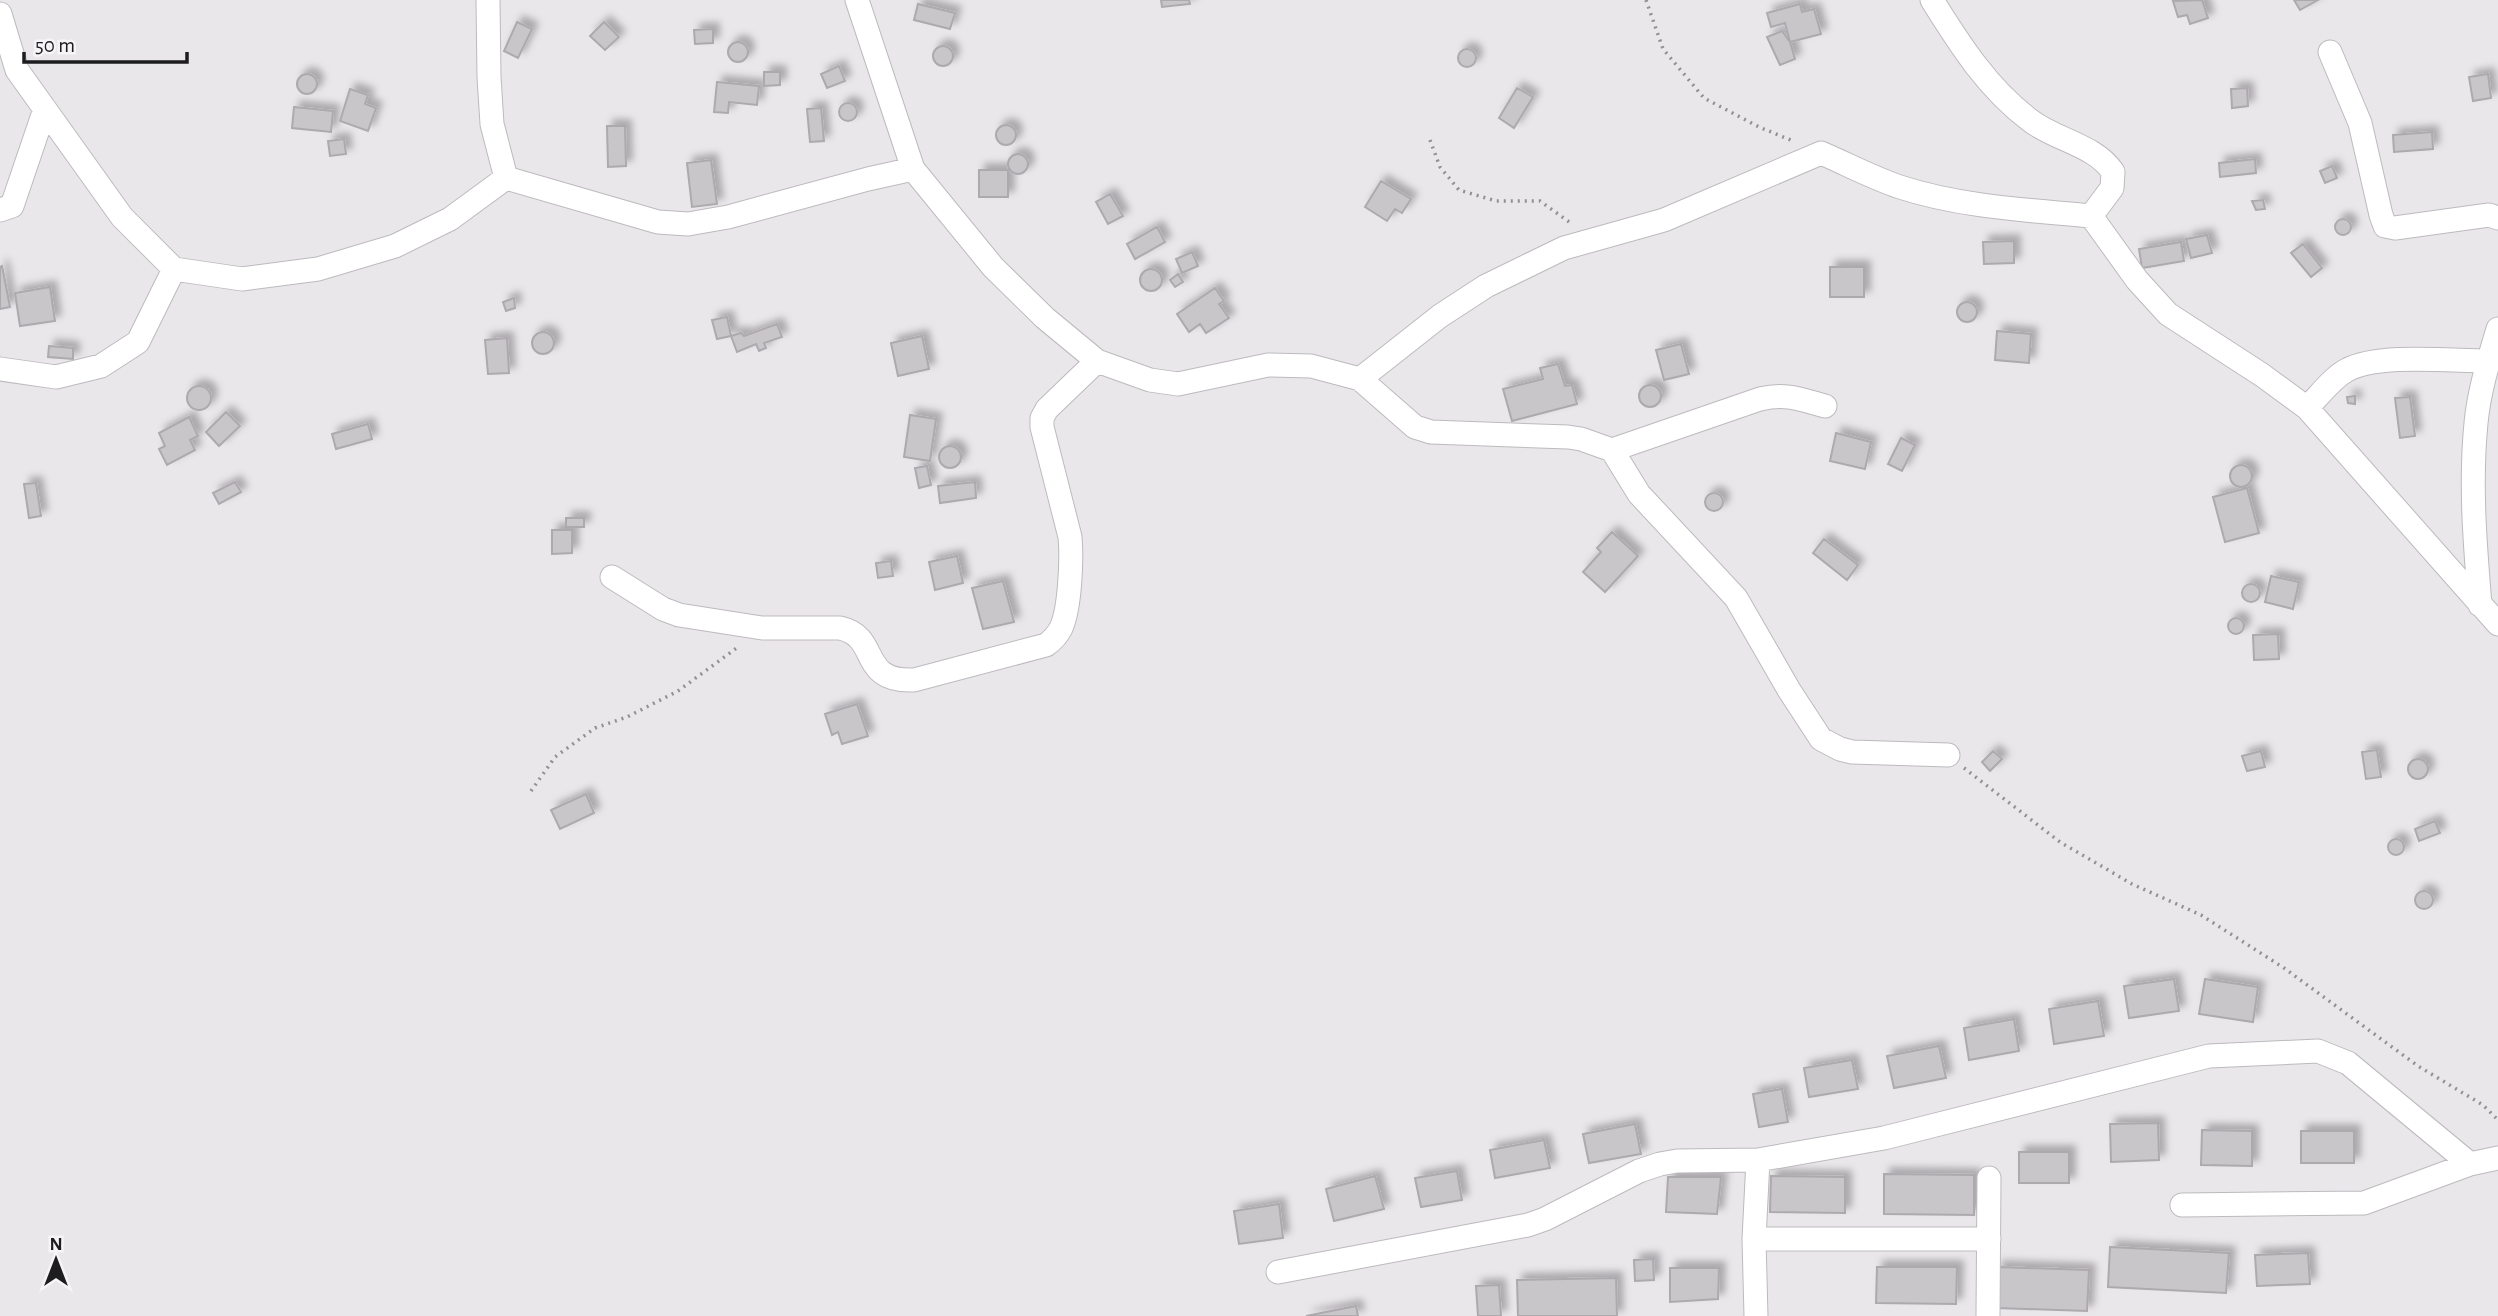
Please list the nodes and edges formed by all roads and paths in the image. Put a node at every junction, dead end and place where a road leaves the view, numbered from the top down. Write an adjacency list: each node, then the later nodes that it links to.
1 (488, 0): 11 (street)
2 (858, 0): 10 (street)
3 (1646, 0): 9 (path)
4 (1932, 0): 13 (street)
5 (0, 14): 7 (street)
6 (2330, 52): 14 (street)
7 (45, 109): 12 (street); 16 (street)
8 (1430, 140): 15 (path)
9 (1821, 153): 13 (street); 15 (street)
10 (913, 169): 11 (street); 18 (street)
11 (506, 178): 16 (street)
12 (0, 210)
13 (2091, 216): 23 (street)
14 (2498, 218)
15 (1588, 240): 21 (street)
16 (174, 269): 20 (street)
17 (2498, 329): 19 (street)
18 (1097, 361): 21 (street); 28 (street)
19 (2488, 361): 23 (street); 26 (street)
20 (0, 369)
21 (1360, 379): 24 (street)
22 (1825, 406): 24 (street)
23 (2307, 408): 26 (street)
24 (1612, 450): 29 (street)
25 (612, 577): 28 (street)
26 (2480, 605): 27 (street)
27 (2498, 624)
28 (762, 628): 30 (path)
29 (1948, 755): 31 (path)
30 (531, 791)
31 (2498, 1120)
32 (2498, 1158): 34 (street)
33 (1758, 1160): 34 (street); 37 (street); 39 (street)
34 (2470, 1164): 36 (street)
35 (1989, 1178): 38 (street)
36 (2182, 1205)
37 (1755, 1238): 38 (street); 40 (street)
38 (1989, 1239): 41 (street)
39 (1278, 1272)
40 (1756, 1316)
41 (1988, 1316)

